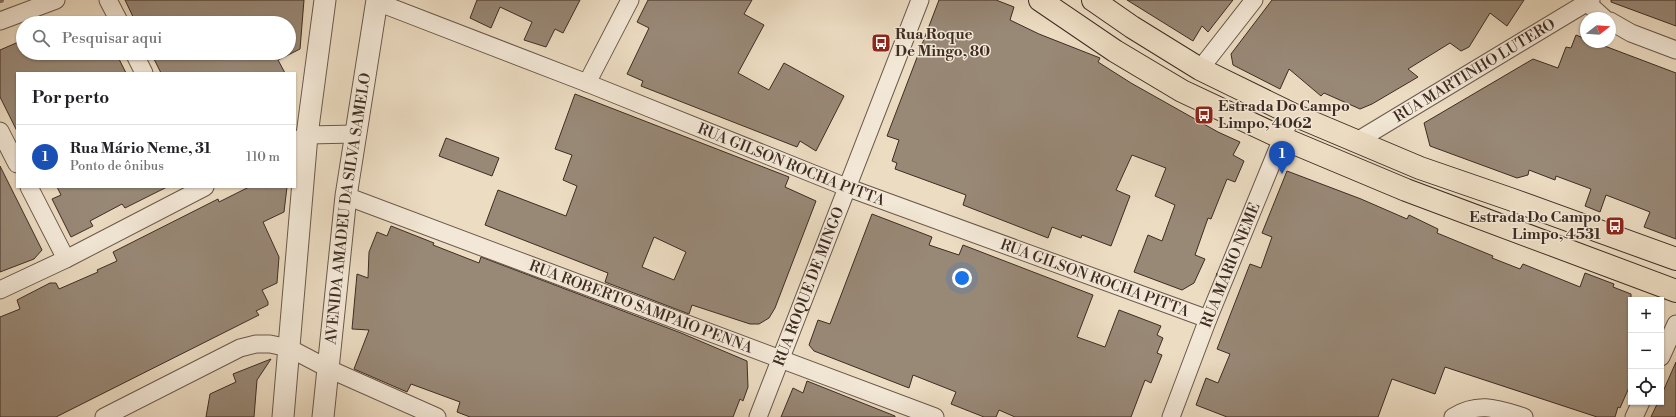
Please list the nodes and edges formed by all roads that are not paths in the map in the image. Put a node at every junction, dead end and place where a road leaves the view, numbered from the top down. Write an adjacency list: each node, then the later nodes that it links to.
1 (56, 0): 13 (street)
2 (108, 0): 12 (street)
3 (325, 0): 23 (street)
4 (630, 0): 19 (street)
5 (920, 0): 27 (street, RUA ROQUE DE MINGO)
6 (1040, 0): 24 (main road)
7 (1093, 0): 17 (main road)
8 (1254, 0): 17 (street)
9 (377, 1): 19 (street, RUA GILSON ROCHA PITTA); 22 (street, AVENIDA AMADEU DA SILVA SAMELO)
10 (1587, 1): 11 (street); 25 (street, RUA MARTINHO LUTERO)
11 (1598, 12)
12 (116, 16)
13 (0, 22)
14 (1616, 24): 15 (street)
15 (1676, 50)
16 (138, 60): 18 (street)
17 (1200, 69): 20 (main road)
18 (144, 72)
19 (588, 83): 27 (street, RUA GILSON ROCHA PITTA)
20 (1292, 114): 24 (street, RUA MÁRIO NEME); 25 (main road)
21 (0, 130): 26 (street)
22 (356, 134): 23 (street); 30 (street, AVENIDA AMADEU DA SILVA SAMELO)
23 (301, 138): 37 (street)
24 (1282, 138): 34 (main road); 35 (street, RUA MÁRIO NEME)
25 (1357, 140): 32 (main road)
26 (16, 162)
27 (846, 187): 35 (street, RUA GILSON ROCHA PITTA); 39 (street, RUA ROQUE DE MINGO)
28 (30, 188): 31 (street)
29 (202, 188): 31 (street)
30 (346, 196): 39 (street, RUA ROBERTO SAMPAIO PENNA); 40 (street, AVENIDA AMADEU DA SILVA SAMELO)
31 (66, 258): 33 (street)
32 (1676, 259)
33 (0, 290)
34 (1676, 291)
35 (1208, 319): 49 (street, RUA MÁRIO NEME)
36 (1676, 324): 38 (street)
37 (289, 348): 40 (street); 42 (street); 44 (street)
38 (1664, 350)
39 (779, 359): 47 (street, RUA ROQUE DE MINGO); 48 (street, RUA ROBERTO SAMPAIO PENNA)
40 (329, 369): 45 (street, AVENIDA AMADEU DA SILVA SAMELO); 46 (street)
41 (1640, 405): 52 (street)
42 (129, 411): 43 (street)
43 (104, 417)
44 (283, 417)
45 (323, 417)
46 (437, 417)
47 (758, 417)
48 (935, 417)
49 (1171, 417)
50 (1453, 417): 51 (street)
51 (1524, 417)
52 (1634, 417)

